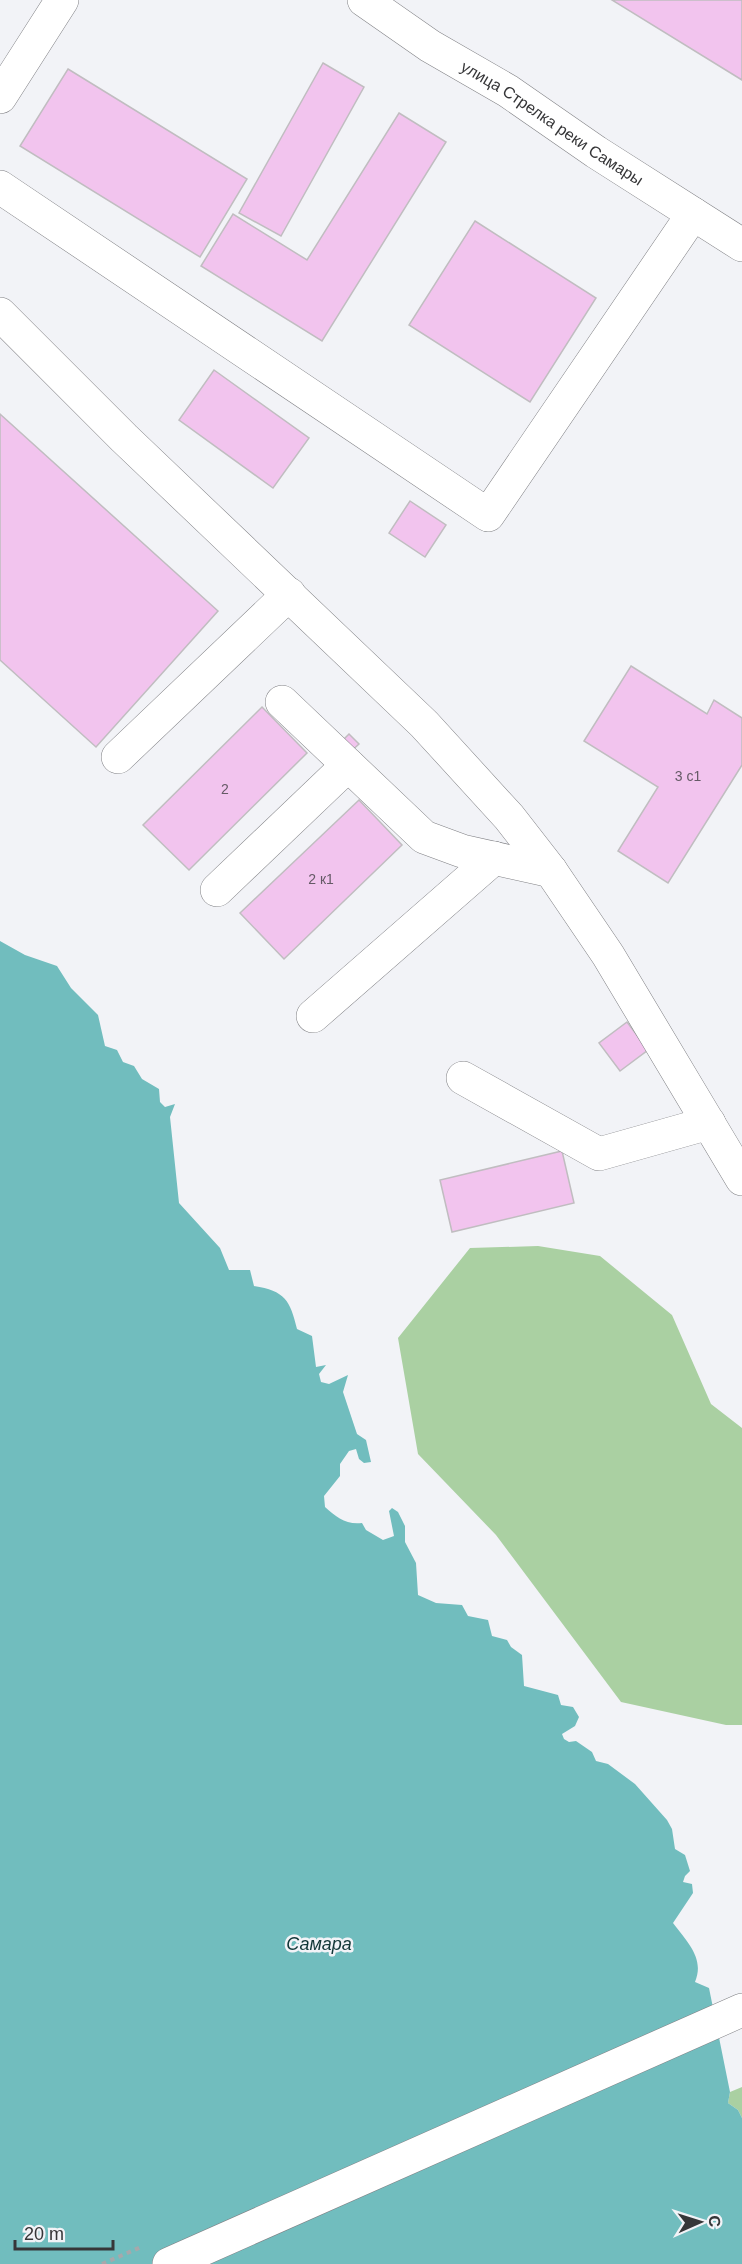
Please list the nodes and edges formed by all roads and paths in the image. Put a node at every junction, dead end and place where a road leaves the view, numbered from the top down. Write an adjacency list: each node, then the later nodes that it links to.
1 (62, 0): 3 (main road)
2 (364, 0): 5 (main road, улица Стрелка реки Самары)
3 (0, 97)
4 (0, 187): 5 (main road)
5 (693, 214): 6 (main road, улица Стрелка реки Самары)
6 (742, 245)
7 (0, 314): 8 (main road)
8 (289, 594): 10 (main road); 13 (main road)
9 (282, 702): 11 (main road)
10 (118, 758)
11 (348, 765): 12 (main road); 14 (main road)
12 (494, 858): 13 (main road); 15 (main road)
13 (551, 870): 17 (main road)
14 (217, 890)
15 (313, 1016)
16 (463, 1078): 17 (main road)
17 (709, 1123): 18 (main road)
18 (742, 1179)
19 (742, 2010): 20 (main road)
20 (169, 2264)

